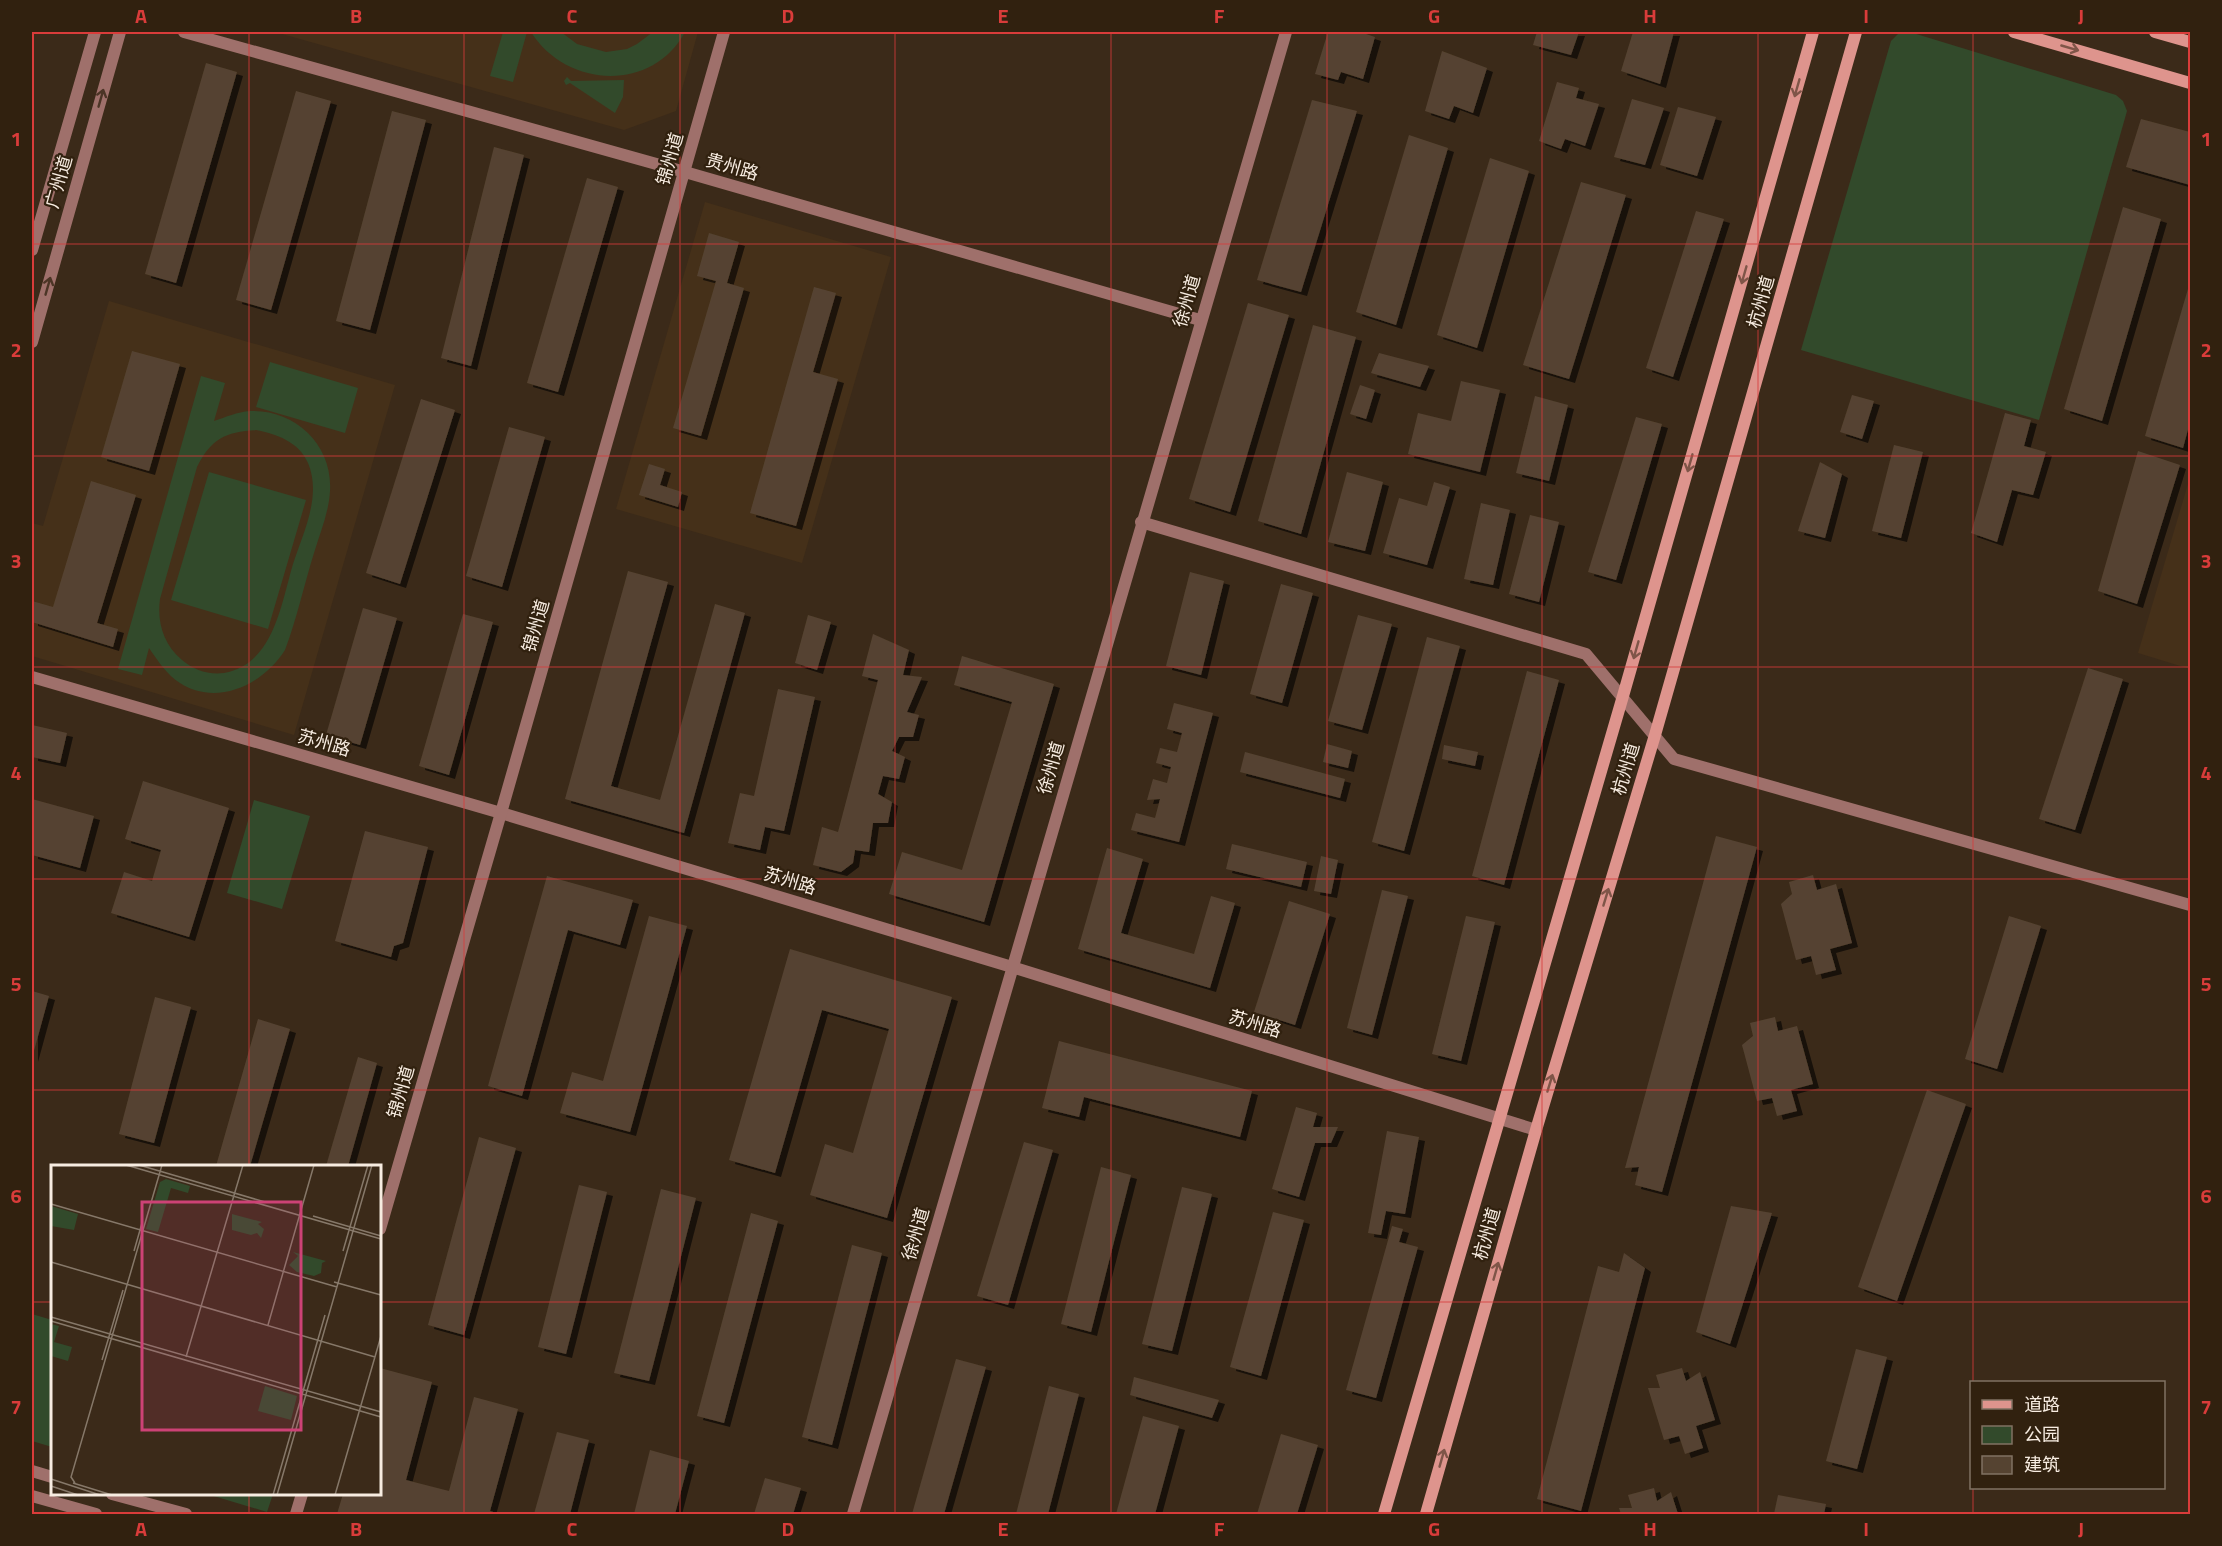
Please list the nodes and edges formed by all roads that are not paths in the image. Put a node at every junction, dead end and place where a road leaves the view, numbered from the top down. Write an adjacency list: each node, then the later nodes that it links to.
1 (95, 32): 13 (street, 广州道)
2 (120, 32): 15 (street, 广州道, one-way to 2)
3 (184, 32): 12 (street, 贵州路)
4 (724, 32): 12 (street, 锦州道)
5 (1286, 32): 14 (street, 徐州道)
6 (1813, 32): 18 (main road, 杭州道, one-way to 18)
7 (2014, 32): 11 (main road, one-way to 11)
8 (2155, 32): 10 (main road)
9 (1855, 34): 19 (main road, 杭州道)
10 (2190, 42)
11 (2190, 83)
12 (685, 172): 14 (street, 贵州路); 20 (street, 锦州道)
13 (32, 250)
14 (1200, 320): 16 (street, 徐州道)
15 (32, 342)
16 (1142, 522): 18 (street); 22 (street, 徐州道)
17 (32, 677): 20 (street, 苏州路)
18 (1623, 696): 19 (street); 23 (main road, 杭州道)
19 (1655, 735): 21 (street); 24 (main road, 杭州道, one-way to 19)
20 (501, 813): 22 (street, 苏州路); 25 (street, 锦州道)
21 (2190, 905)
22 (1012, 967): 23 (street, 苏州路); 34 (street, 徐州道)
23 (1500, 1118): 24 (street, 苏州路); 35 (main road, 杭州道)
24 (1536, 1130): 36 (main road, 杭州道, one-way to 24)
25 (381, 1226)
26 (32, 1471): 27 (street)
27 (51, 1477)
28 (116, 1495): 32 (street)
29 (302, 1495): 33 (street)
30 (32, 1496): 31 (street)
31 (96, 1515)
32 (186, 1515)
33 (296, 1515)
34 (854, 1515)
35 (1384, 1515)
36 (1426, 1515)

